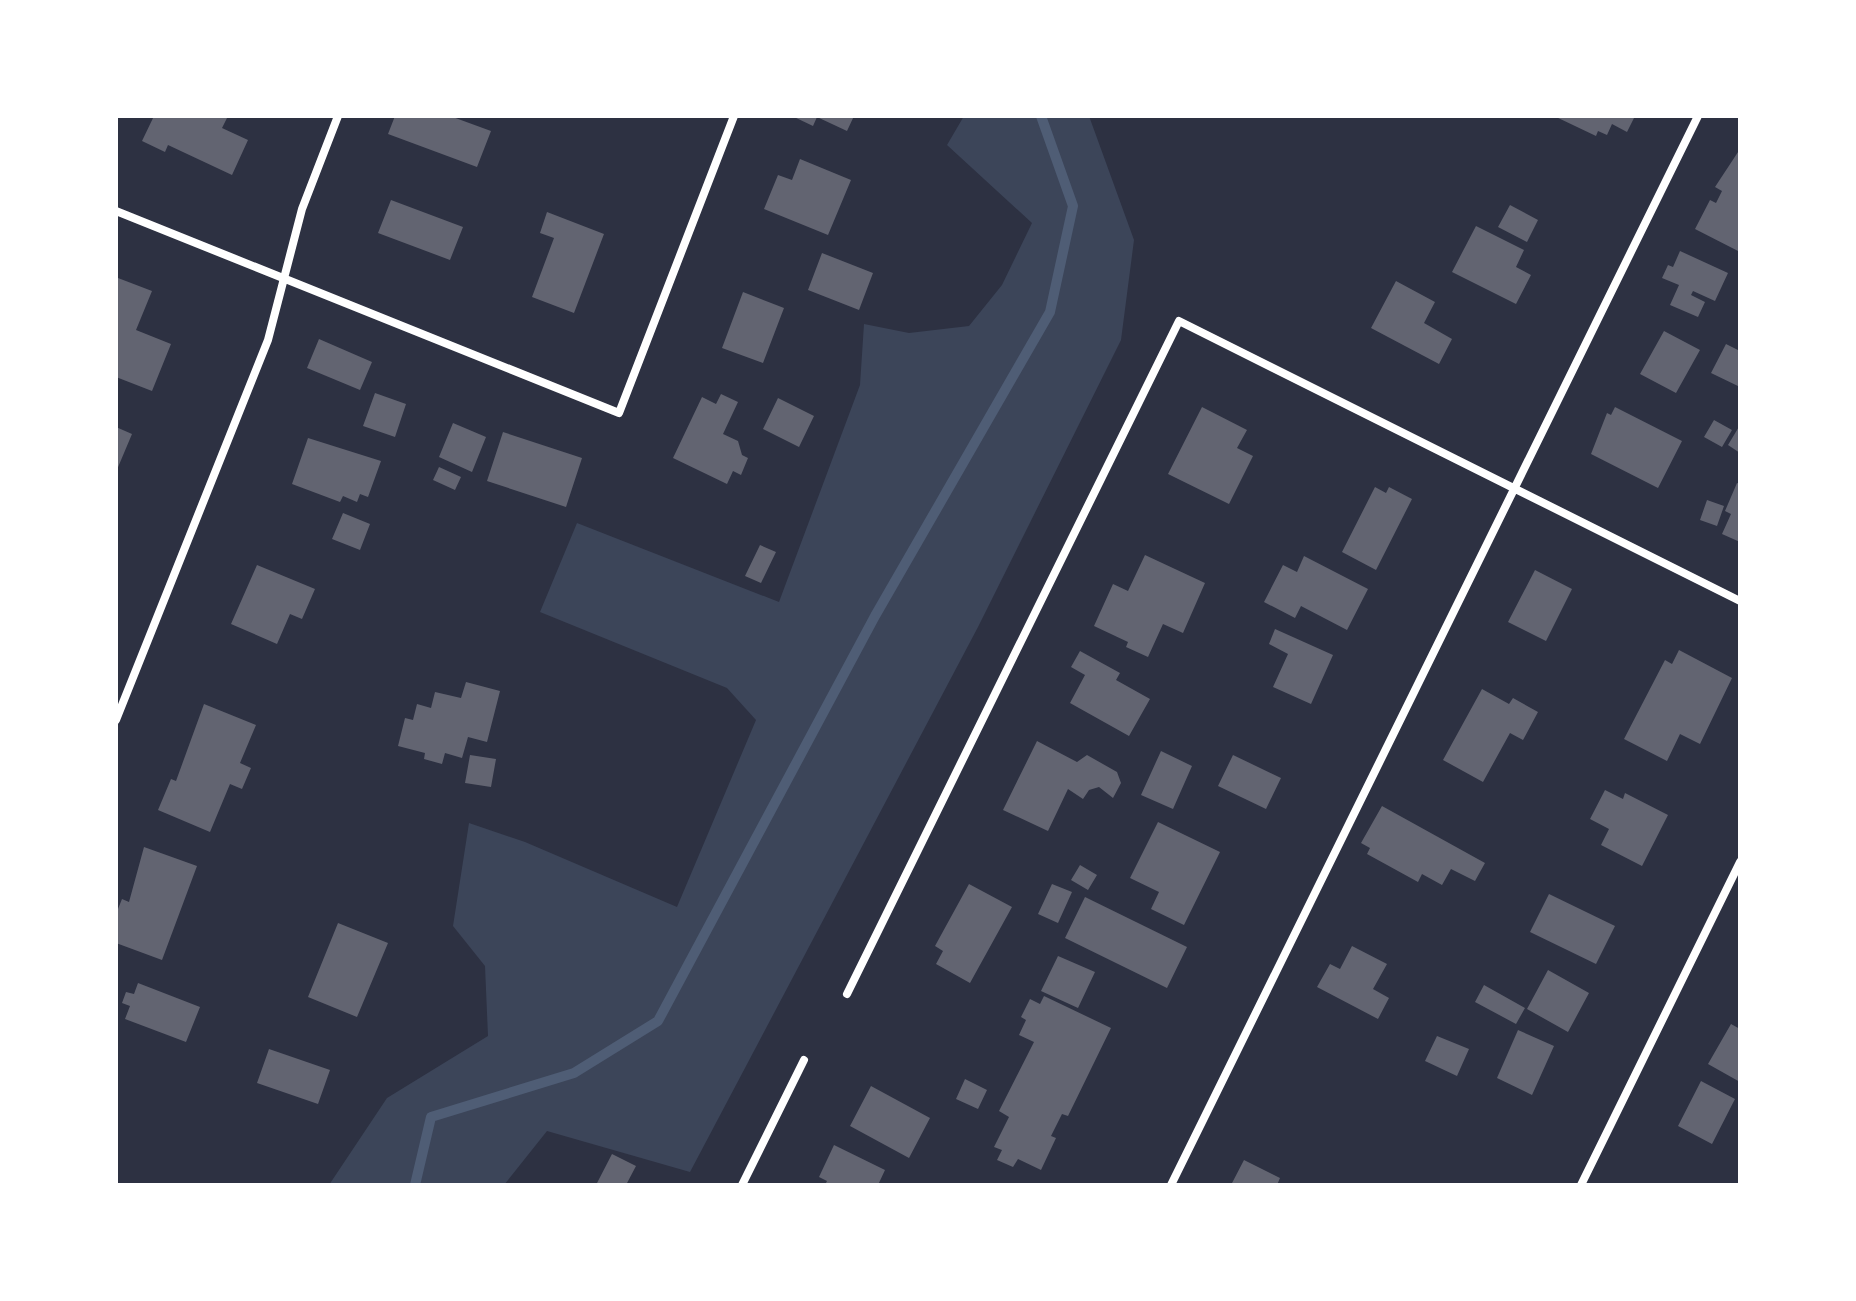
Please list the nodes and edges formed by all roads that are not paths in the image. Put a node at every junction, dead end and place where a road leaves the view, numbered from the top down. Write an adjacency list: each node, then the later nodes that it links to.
1 (338, 116): 5 (street)
2 (734, 116): 5 (street)
3 (1698, 116): 6 (street)
4 (116, 211): 5 (street)
5 (282, 276): 8 (street)
6 (1512, 489): 7 (street); 10 (street); 13 (street)
7 (1740, 601)
8 (116, 720)
9 (1740, 862): 14 (street)
10 (847, 994)
11 (804, 1060): 12 (street)
12 (742, 1185)
13 (1171, 1185)
14 (1581, 1185)

